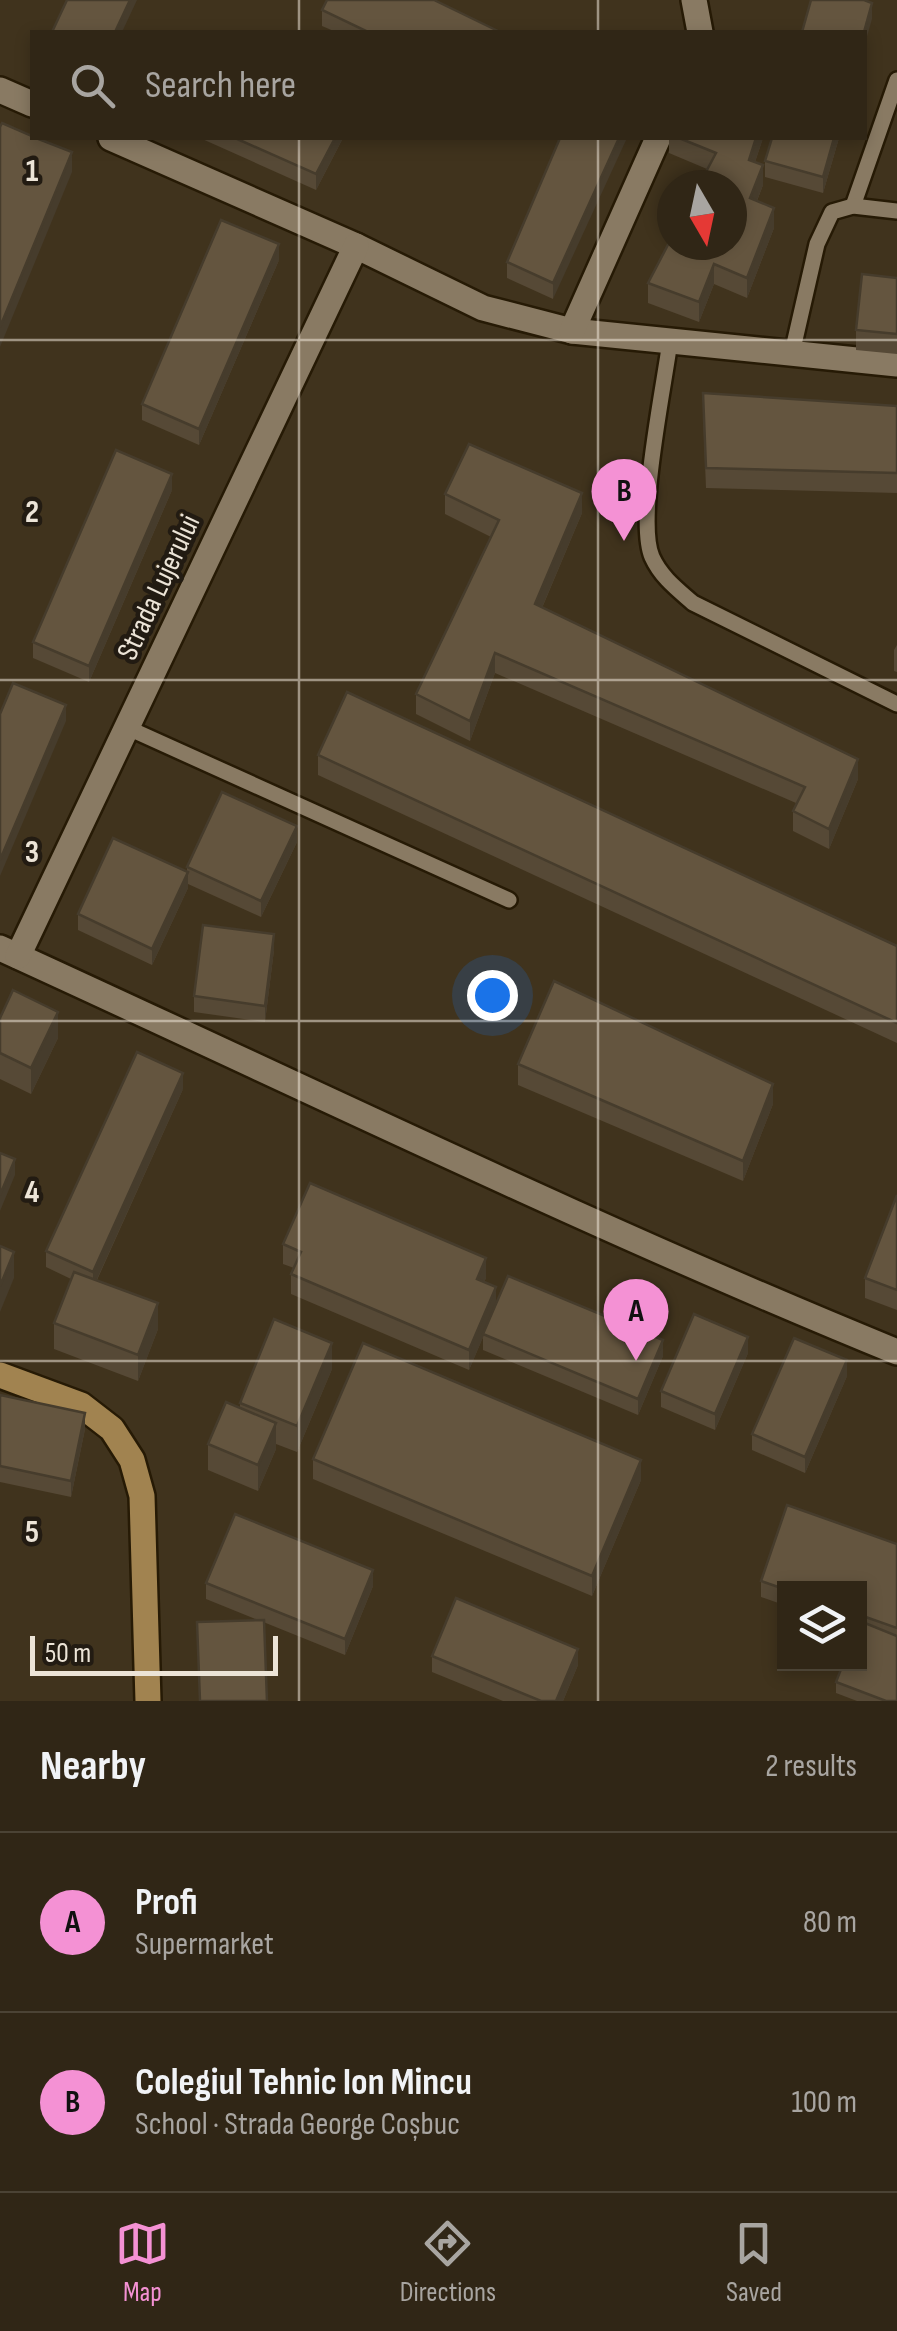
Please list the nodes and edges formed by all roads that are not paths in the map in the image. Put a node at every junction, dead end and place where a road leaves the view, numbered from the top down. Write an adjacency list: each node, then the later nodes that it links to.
1 (694, 0): 2 (street)
2 (700, 30)
3 (897, 80): 8 (lane)
4 (0, 90): 5 (street)
5 (30, 103)
6 (116, 140): 10 (street)
7 (657, 140): 11 (street)
8 (853, 206): 9 (lane); 13 (lane)
9 (897, 211)
10 (356, 246): 11 (street); 16 (street, Strada Lujerului)
11 (572, 331): 12 (street)
12 (670, 341): 13 (street); 15 (lane)
13 (792, 353): 14 (street)
14 (897, 364)
15 (897, 704)
16 (128, 728): 17 (lane); 18 (street, Strada Lujerului)
17 (509, 900)
18 (9, 952): 19 (street)
19 (897, 1352)
20 (0, 1375): 21 (street)
21 (148, 1701)

